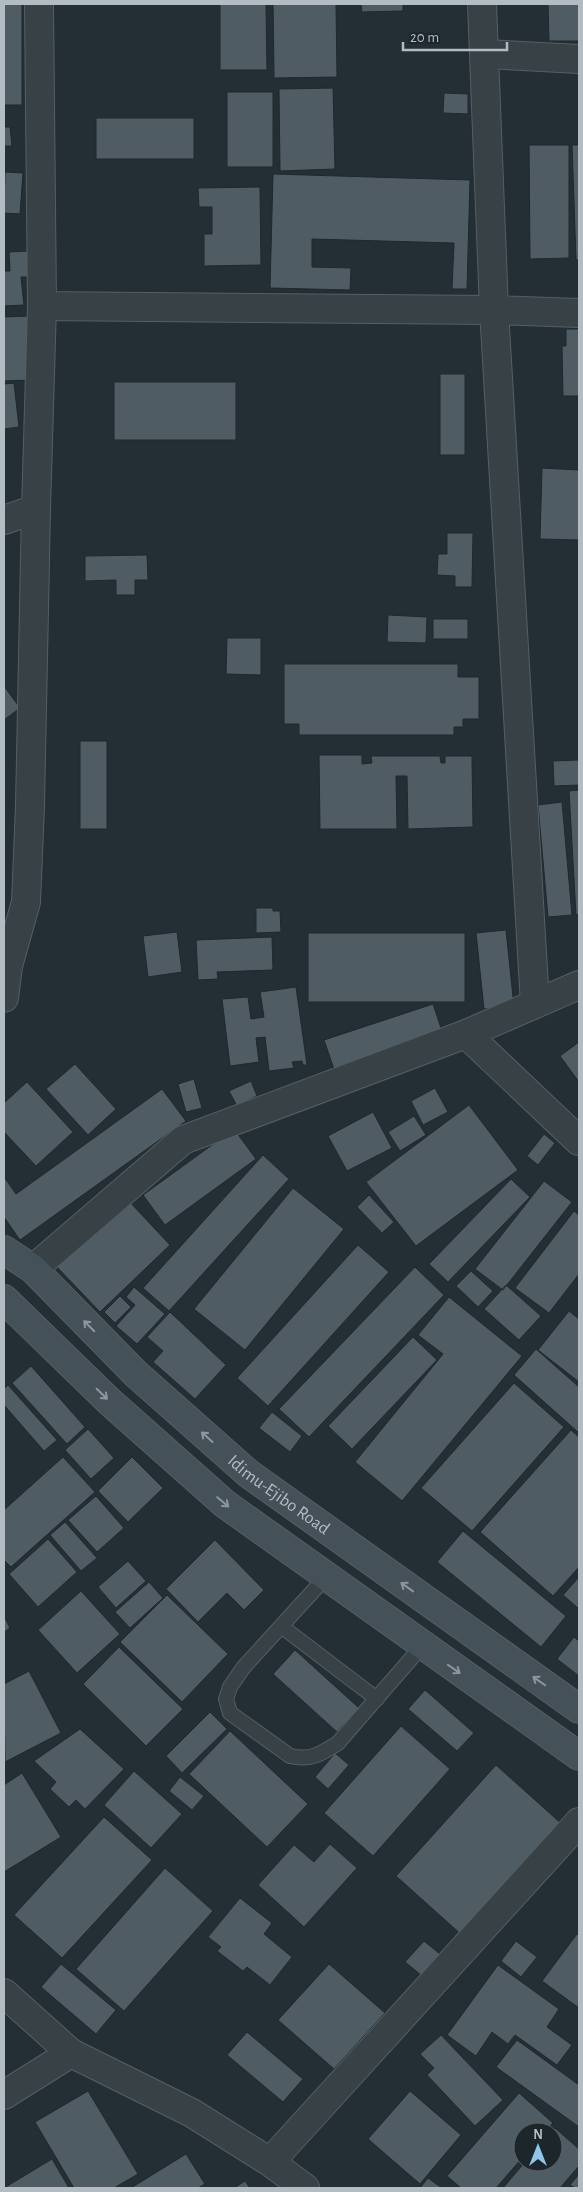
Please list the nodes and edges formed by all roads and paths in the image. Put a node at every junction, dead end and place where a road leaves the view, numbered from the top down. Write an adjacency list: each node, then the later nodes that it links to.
1 (39, 4): 5 (street)
2 (482, 4): 3 (street)
3 (486, 54): 4 (street); 6 (street)
4 (579, 59)
5 (42, 306): 6 (street); 8 (street)
6 (494, 310): 7 (street); 12 (street)
7 (579, 313)
8 (36, 509): 9 (street); 11 (street)
9 (4, 520)
10 (579, 985): 12 (street)
11 (4, 998)
12 (535, 1004): 13 (street)
13 (466, 1034): 14 (street); 16 (street)
14 (579, 1141)
15 (4, 1250): 16 (main road, Idimu-Ejibo Road)
16 (33, 1269): 22 (main road, Idimu-Ejibo Road, one-way to 16)
17 (4, 1299): 18 (main road, one-way to 18)
18 (326, 1577): 19 (lane); 20 (main road)
19 (282, 1626): 21 (lane); 21 (lane)
20 (422, 1646): 21 (lane); 23 (main road, one-way to 23)
21 (377, 1699)
22 (579, 1709)
23 (579, 1756)
24 (579, 1822): 28 (street)
25 (4, 1993): 26 (street)
26 (71, 2053): 27 (street); 28 (street)
27 (4, 2095)
28 (270, 2162): 29 (street)
29 (305, 2188)

